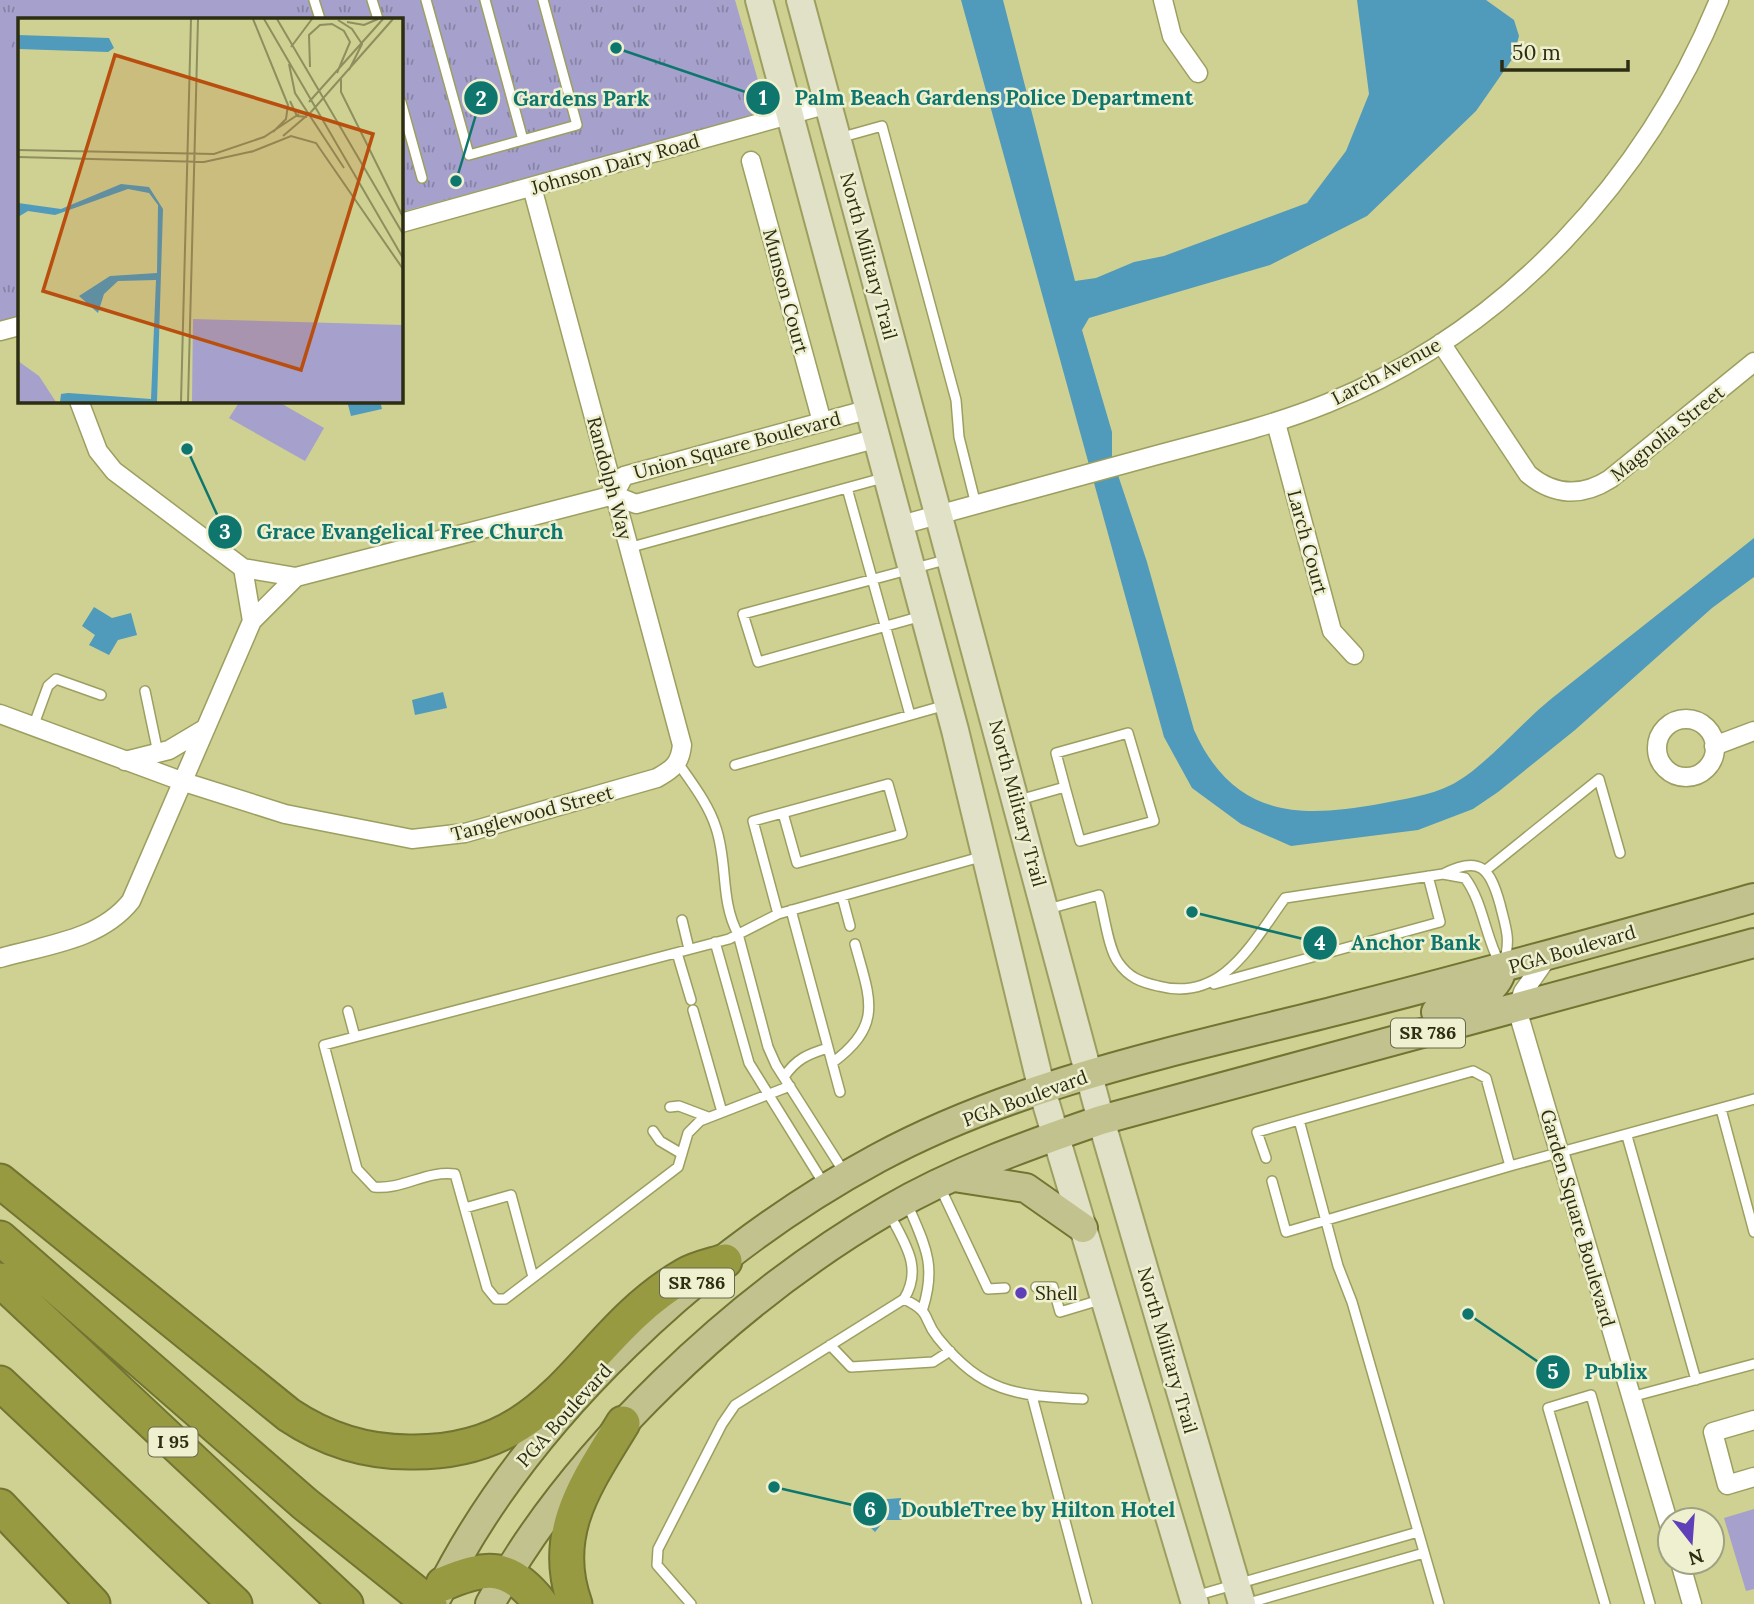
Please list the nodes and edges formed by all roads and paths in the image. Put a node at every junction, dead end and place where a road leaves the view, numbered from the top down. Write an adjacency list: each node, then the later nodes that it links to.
1 (314, 0): 10 (lane)
2 (372, 0): 11 (lane)
3 (426, 0): 17 (lane)
4 (485, 0): 17 (lane)
5 (543, 0): 17 (lane)
6 (759, 0): 15 (main road, North Military Trail)
7 (800, 0): 13 (main road, North Military Trail)
8 (1163, 0): 12 (street)
9 (1719, 0): 24 (street, Larch Avenue)
10 (320, 18)
11 (378, 18)
12 (1198, 73)
13 (828, 104): 15 (street, Johnson Dairy Road); 16 (main road, North Military Trail)
14 (402, 106): 19 (lane)
15 (791, 115): 20 (street, Johnson Dairy Road); 27 (main road, North Military Trail)
16 (837, 139): 34 (lane); 35 (main road, North Military Trail)
17 (523, 140)
18 (751, 161): 28 (street, Munson Court)
19 (422, 178)
20 (532, 187): 21 (street, Johnson Dairy Road); 33 (street, Randolph Way)
21 (402, 223)
22 (18, 326): 23 (street)
23 (0, 331)
24 (1441, 343): 25 (street, Magnolia Street); 29 (street, Larch Avenue)
25 (1754, 362)
26 (79, 402): 39 (street)
27 (870, 409): 28 (street, Union Square Boulevard); 30 (main road, North Military Trail)
28 (822, 422): 33 (street, Union Square Boulevard)
29 (1276, 423): 34 (street, Larch Avenue); 46 (street, Larch Court)
30 (878, 438): 31 (main road, North Military Trail); 33 (street, Union Square Boulevard)
31 (888, 477): 32 (lane); 36 (main road, North Military Trail)
32 (847, 488): 37 (lane); 42 (lane)
33 (614, 495): 37 (street, Randolph Way); 41 (street, Union Square Boulevard)
34 (976, 505): 35 (street, Larch Avenue)
35 (939, 515): 36 (street, Larch Avenue); 38 (main road, North Military Trail)
36 (901, 525): 40 (main road, North Military Trail)
37 (628, 548): 61 (street, Randolph Way)
38 (951, 558): 40 (lane); 64 (main road, North Military Trail)
39 (243, 568): 41 (street); 44 (street)
40 (912, 568): 42 (lane); 43 (main road, North Military Trail)
41 (296, 577): 44 (street)
42 (872, 579): 45 (lane); 45 (lane)
43 (925, 615): 45 (lane); 49 (main road, North Military Trail)
44 (252, 621): 54 (street)
45 (887, 625): 51 (lane)
46 (1354, 654)
47 (145, 691): 58 (lane)
48 (101, 695): 53 (lane)
49 (948, 704): 51 (lane); 67 (main road, North Military Trail)
50 (0, 714): 53 (street, Tanglewood Street)
51 (910, 715): 60 (lane)
52 (1754, 720): 56 (street)
53 (33, 727): 59 (street, Tanglewood Street)
54 (206, 729): 58 (street); 62 (street)
55 (1754, 731): 56 (street)
56 (1735, 738): 57 (street)
57 (1714, 746)
58 (158, 752): 59 (street)
59 (125, 761): 62 (street, Tanglewood Street)
60 (735, 765)
61 (676, 766): 62 (street, Tanglewood Street); 78 (lane)
62 (184, 782): 85 (street)
63 (1065, 787): 63 (lane); 64 (lane)
64 (1017, 800): 73 (main road, North Military Trail)
65 (783, 813): 65 (lane); 75 (lane)
66 (1620, 853): 68 (lane)
67 (985, 856): 71 (lane); 97 (main road, North Military Trail)
68 (1486, 870): 69 (lane); 86 (lane)
69 (1443, 874): 70 (lane); 86 (lane)
70 (1428, 876): 87 (lane); 87 (lane)
71 (842, 896): 74 (lane); 77 (lane)
72 (1754, 898): 84 (main road, PGA Boulevard / SR 786)
73 (1047, 909): 87 (lane); 94 (main road, North Military Trail)
74 (791, 911): 75 (lane); 92 (lane)
75 (778, 914): 78 (lane)
76 (682, 920): 82 (lane)
77 (850, 926)
78 (738, 934): 79 (lane); 95 (lane)
79 (715, 942): 82 (lane); 99 (lane)
80 (1753, 943): 88 (main road, SR 786)
81 (855, 944): 93 (lane)
82 (689, 949): 83 (lane)
83 (677, 953): 90 (lane); 103 (lane)
84 (1549, 955): 86 (main road, PGA Boulevard / SR 786); 88 (street)
85 (0, 958)
86 (1502, 968): 91 (main road); 94 (main road, PGA Boulevard / SR 786)
87 (1210, 985)
88 (1517, 1009): 91 (main road, SR 786); 110 (street, Garden Square Boulevard)
89 (348, 1011): 90 (lane)
90 (355, 1037): 119 (lane)
91 (1384, 1044): 105 (main road, SR 786)
92 (828, 1048): 93 (lane); 95 (lane)
93 (832, 1063): 98 (lane)
94 (1090, 1074): 97 (main road, PGA Boulevard / SR 786); 105 (main road, North Military Trail)
95 (784, 1077): 96 (lane)
96 (790, 1086): 99 (lane); 117 (lane)
97 (1042, 1090): 108 (main road, North Military Trail); 117 (main road, PGA Boulevard / SR 786)
98 (840, 1092)
99 (767, 1096): 103 (lane); 117 (lane)
100 (1754, 1099): 102 (lane)
101 (670, 1107): 104 (lane)
102 (1721, 1109): 109 (lane); 122 (lane)
103 (722, 1112): 104 (lane)
104 (708, 1117): 111 (lane)
105 (1101, 1120): 108 (main road, SR 786); 150 (main road, North Military Trail)
106 (1299, 1120): 112 (lane); 113 (lane); 120 (lane)
107 (653, 1131): 111 (lane)
108 (1056, 1136): 114 (main road, SR 786); 121 (main road, North Military Trail)
109 (1627, 1136): 110 (lane); 135 (lane)
110 (1559, 1153): 113 (lane); 138 (street, Garden Square Boulevard)
111 (682, 1154): 125 (lane)
112 (1266, 1158)
113 (1510, 1166): 120 (lane)
114 (944, 1180): 118 (main road, SR 786); 121 (main road); 128 (lane)
115 (0, 1181): 124 (highway)
116 (1272, 1181): 120 (lane)
117 (837, 1183): 124 (main road, PGA Boulevard / SR 786)
118 (897, 1205): 129 (lane); 131 (lane); 141 (main road, SR 786)
119 (465, 1208): 125 (lane); 125 (lane)
120 (1328, 1221): 145 (lane)
121 (1083, 1228): 130 (main road, North Military Trail)
122 (1754, 1231)
123 (0, 1238): 149 (highway)
124 (725, 1261): 149 (main road, PGA Boulevard / SR 786)
125 (533, 1277)
126 (0, 1280): 154 (highway, I 95)
127 (1036, 1287): 130 (lane)
128 (1005, 1288)
129 (904, 1299): 131 (lane); 132 (lane)
130 (1104, 1299): 151 (main road, North Military Trail)
131 (923, 1308): 133 (lane)
132 (830, 1345): 133 (lane); 158 (lane)
133 (950, 1352): 137 (lane)
134 (1754, 1364): 135 (lane)
135 (1696, 1380): 138 (lane)
136 (0, 1383): 153 (highway)
137 (1032, 1396): 139 (lane); 159 (lane)
138 (1632, 1397): 144 (street, Garden Square Boulevard)
139 (1083, 1399)
140 (1754, 1420): 142 (street)
141 (623, 1423): 147 (main road, SR 786); 157 (highway)
142 (1754, 1477)
143 (0, 1506): 152 (highway)
144 (1664, 1506)
145 (1418, 1532): 146 (lane); 150 (lane)
146 (1424, 1553): 150 (lane); 160 (lane)
147 (507, 1573): 149 (highway); 155 (main road, SR 786); 156 (highway)
148 (1684, 1576): 163 (street)
149 (435, 1597)
150 (1241, 1598): 151 (lane)
151 (1194, 1601)
152 (93, 1604)
153 (235, 1604)
154 (346, 1604)
155 (490, 1604)
156 (541, 1604)
157 (575, 1604)
158 (691, 1604)
159 (1087, 1604)
160 (1439, 1604)
161 (1605, 1604): 162 (lane)
162 (1650, 1604)
163 (1692, 1604)

